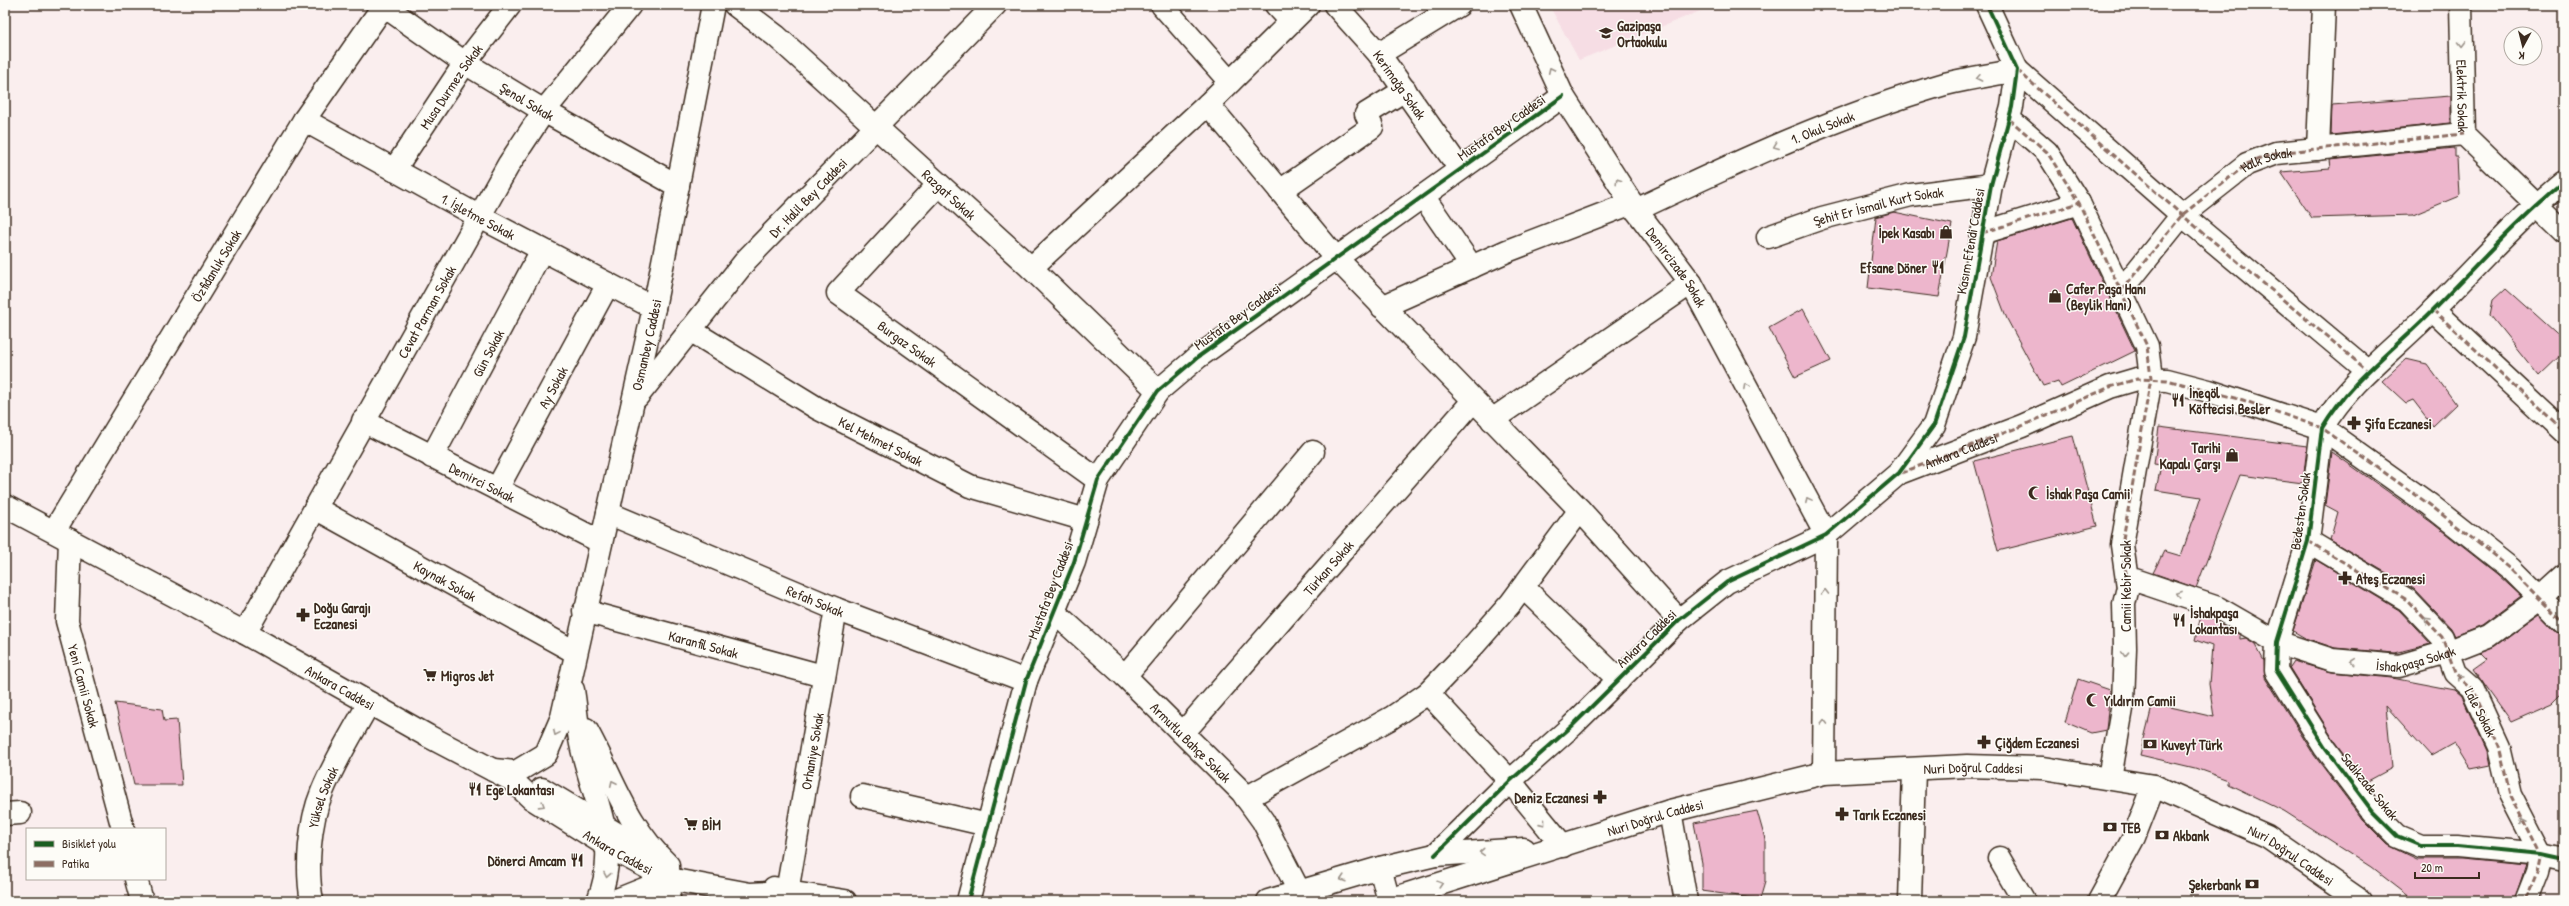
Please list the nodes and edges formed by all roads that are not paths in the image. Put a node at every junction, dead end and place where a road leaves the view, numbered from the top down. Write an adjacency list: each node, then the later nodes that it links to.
1 (384, 5): 18 (street, Şenol Sokak); 25 (street, Özfidanlık Sokak)
2 (510, 5): 18 (street, Musa Durmez Sokak)
3 (630, 5): 24 (street, Cevat Parman Sokak)
4 (713, 5): 35 (street, Osmanbey Caddesi)
5 (735, 5): 27 (street, Razgat Sokak)
6 (1162, 5): 20 (street)
7 (1276, 5): 16 (street)
8 (1308, 5): 16 (street)
9 (1335, 5): 17 (street, Kerimağa Sokak)
10 (1459, 5): 17 (street)
11 (1521, 5): 22 (street, Demircizade Sokak, one-way to 11)
12 (1987, 5): 19 (street)
13 (2324, 5): 29 (street)
14 (2461, 5): 28 (street, Elektrik Sokak, one-way to 28)
15 (988, 8): 27 (street, Dr. Halil Bey Caddesi)
16 (1292, 21): 20 (street)
17 (1379, 54): 21 (street, Kerimağa Sokak)
18 (465, 64): 24 (street, Şenol Sokak); 31 (street, Musa Durmez Sokak)
19 (2017, 70): 26 (street, Kasım Efendi Caddesi); 40 (street, 1. Okul Sokak, one-way to 40); 41 (street)
20 (1230, 82): 23 (street)
21 (1405, 90): 30 (street, Kerimağa Sokak); 36 (street)
22 (1563, 96): 30 (street, Mustafa Bey Caddesi); 40 (street, Demircizade Sokak, one-way to 22)
23 (1208, 104): 36 (street); 49 (street)
24 (544, 112): 35 (street, Şenol Sokak); 42 (street, Cevat Parman Sokak)
25 (304, 120): 31 (street, 1. İşletme Sokak); 77 (street, Özfidanlık Sokak)
26 (2009, 120): 34 (street, Kasım Efendi Caddesi); 38 (street, Camii Kebir Sokak)
27 (874, 127): 33 (street, Razgat Sokak); 56 (street, Dr. Halil Bey Caddesi)
28 (2464, 134): 29 (street, Halk Sokak); 39 (street, Elektrik Sokak)
29 (2318, 149): 41 (street, Halk Sokak)
30 (1460, 169): 37 (street, Mustafa Bey Caddesi)
31 (394, 170): 42 (street, 1. İşletme Sokak)
32 (2564, 182): 39 (street)
33 (938, 185): 49 (street, Razgat Sokak); 69 (street, Burgaz Sokak)
34 (1991, 185): 44 (street, Kasım Efendi Caddesi); 45 (street, Şehit Er İsmail Kurt Sokak)
35 (678, 186): 54 (street, Osmanbey Caddesi)
36 (1280, 191): 47 (street)
37 (1423, 196): 47 (street, Mustafa Bey Caddesi); 48 (street)
38 (2079, 203): 44 (street); 52 (street, Camii Kebir Sokak)
39 (2535, 205): 43 (street, Elektrik Sokak); 55 (street)
40 (1634, 206): 48 (street, 1. Okul Sokak); 50 (street, Demircizade Sokak)
41 (2182, 215): 52 (street, Halk Sokak); 57 (street)
42 (478, 216): 46 (street, 1. İşletme Sokak); 63 (street, Cevat Parman Sokak)
43 (2564, 231)
44 (1982, 233): 68 (street, Kasım Efendi Caddesi)
45 (1768, 237)
46 (542, 250): 51 (street, 1. İşletme Sokak); 67 (street, Gün Sokak)
47 (1336, 258): 53 (street); 59 (street, Mustafa Bey Caddesi)
48 (1472, 267): 53 (street, 1. Okul Sokak)
49 (1031, 268): 59 (street, Razgat Sokak)
50 (1691, 283): 62 (street); 76 (street, Demircizade Sokak, one-way to 50)
51 (608, 284): 54 (street, 1. İşletme Sokak); 70 (street, Ay Sokak)
52 (2121, 291): 58 (street, Camii Kebir Sokak)
53 (1382, 307): 61 (street)
54 (654, 308): 60 (street, Osmanbey Caddesi)
55 (2433, 310): 57 (street); 65 (street)
56 (690, 330): 60 (street, Dr. Halil Bey Caddesi); 75 (street, Kel Mehmet Sokak)
57 (2368, 371): 64 (street)
58 (2151, 378): 64 (street, Ankara Caddesi); 68 (street, Ankara Caddesi); 82 (street, Camii Kebir Sokak)
59 (1158, 391): 69 (street, Mustafa Bey Caddesi)
60 (634, 401): 74 (street, Osmanbey Caddesi)
61 (1473, 401): 62 (street); 101 (street, Türkan Sokak)
62 (1492, 420): 73 (street)
63 (363, 422): 67 (street, Demirci Sokak); 72 (street, Cevat Parman Sokak)
64 (2322, 428): 78 (street, Bedesten Sokak); 83 (street, Ankara Caddesi)
65 (2564, 432)
66 (1313, 452): 94 (street)
67 (432, 457): 70 (street, Demirci Sokak)
68 (1899, 473): 76 (street, Ankara Caddesi)
69 (1098, 480): 75 (street, Mustafa Bey Caddesi)
70 (497, 489): 79 (street, Demirci Sokak)
71 (5, 506): 77 (street, Ankara Caddesi)
72 (315, 508): 89 (street, Cevat Parman Sokak); 91 (street, Kaynak Sokak)
73 (1580, 510): 81 (street); 87 (street)
74 (608, 513): 79 (street, Osmanbey Caddesi); 84 (street, Refah Sokak)
75 (1086, 520): 86 (street, Mustafa Bey Caddesi)
76 (1826, 535): 87 (street, Ankara Caddesi); 104 (street, one-way to 76)
77 (62, 536): 89 (street, Ankara Caddesi); 115 (street, Yeni Camii Sokak)
78 (2308, 541): 90 (street, Bedesten Sokak); 92 (street, Lale Sokak, one-way to 78)
79 (601, 542): 85 (street, Osmanbey Caddesi)
80 (2564, 576): 83 (street, İshakpaşa Sokak)
81 (1523, 587): 95 (street); 98 (street)
82 (2128, 587): 90 (street, one-way to 82); 105 (street, Camii Kebir Sokak, one-way to 105)
83 (2541, 597): 88 (street, Ankara Caddesi); 92 (street, İshakpaşa Sokak)
84 (836, 609): 93 (street, Orhaniye Sokak); 96 (street, Refah Sokak)
85 (584, 611): 91 (street, Osmanbey Caddesi); 93 (street, Karanfil Sokak)
86 (1054, 612): 94 (street, Armutlu Bahçe Sokak); 96 (street, Mustafa Bey Caddesi)
87 (1678, 620): 95 (street, Ankara Caddesi)
88 (2564, 622)
89 (245, 633): 99 (street, Ankara Caddesi)
90 (2277, 642): 92 (street, İshakpaşa Sokak, one-way to 90); 118 (street, Sadıkzade Sokak)
91 (575, 652): 97 (street, Osmanbey Caddesi)
92 (2447, 652): 118 (street, Lale Sokak, one-way to 92)
93 (823, 676): 125 (street, Orhaniye Sokak)
94 (1125, 676): 101 (street, Armutlu Bahçe Sokak)
95 (1619, 680): 107 (street, Ankara Caddesi)
96 (1026, 681): 114 (street, Mustafa Bey Caddesi)
97 (572, 682): 100 (street); 102 (street, one-way to 102)
98 (1428, 693): 107 (street); 110 (street)
99 (369, 703): 102 (street, Ankara Caddesi); 128 (street, Yüksel Sokak)
100 (577, 711): 112 (street, one-way to 100); 113 (street)
101 (1182, 733): 110 (street, Armutlu Bahçe Sokak)
102 (493, 770): 106 (street, Ankara Caddesi)
103 (1914, 770): 104 (street, Nuri Doğrul Caddesi); 105 (street, Nuri Doğrul Caddesi); 137 (street)
104 (1824, 774): 111 (street, Nuri Doğrul Caddesi)
105 (2110, 774): 108 (street, Nuri Doğrul Caddesi)
106 (512, 780): 113 (street); 116 (street, Ankara Caddesi, one-way to 116)
107 (1510, 782): 117 (street, one-way to 117); 119 (street, Ankara Caddesi)
108 (2154, 786): 139 (street); 140 (street, Nuri Doğrul Caddesi)
109 (862, 796): 114 (street)
110 (1246, 798): 126 (street, Armutlu Bahçe Sokak)
111 (1670, 811): 117 (street, Nuri Doğrul Caddesi); 136 (street)
112 (630, 818): 116 (street); 123 (street)
113 (603, 824): 116 (street)
114 (988, 825): 133 (street, Mustafa Bey Caddesi)
115 (123, 828)
116 (618, 843): 123 (street, Ankara Caddesi); 129 (street, one-way to 129)
117 (1563, 846): 119 (street, Nuri Doğrul Caddesi, one-way to 119); 135 (street, Nuri Doğrul Caddesi, one-way to 117)
118 (2541, 854): 121 (street, Sadıkzade Sokak); 141 (street)
119 (1436, 855): 122 (street, Nuri Doğrul Caddesi)
120 (1999, 858): 138 (street)
121 (2564, 859)
122 (1380, 868): 126 (street, Nuri Doğrul Caddesi, one-way to 126); 135 (street)
123 (668, 872): 125 (street); 130 (street); 131 (street)
124 (136, 880): 127 (street)
125 (787, 892): 132 (street)
126 (1300, 893): 134 (street, Nuri Doğrul Caddesi)
127 (142, 901)
128 (312, 901)
129 (598, 901)
130 (614, 901)
131 (669, 901)
132 (845, 901)
133 (968, 901)
134 (1268, 901)
135 (1388, 901)
136 (1686, 901)
137 (1910, 901)
138 (2024, 901)
139 (2099, 901)
140 (2361, 901)
141 (2526, 901)

